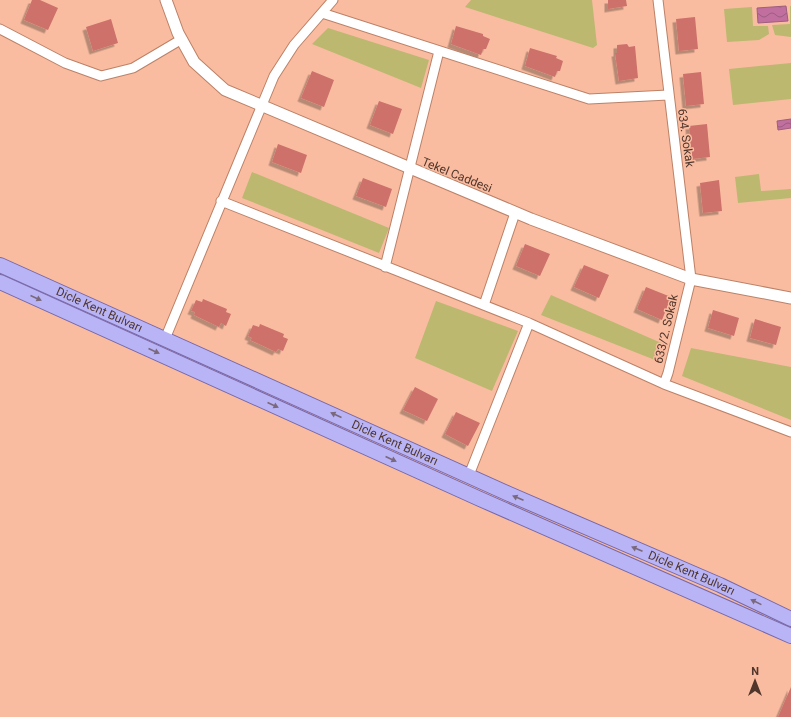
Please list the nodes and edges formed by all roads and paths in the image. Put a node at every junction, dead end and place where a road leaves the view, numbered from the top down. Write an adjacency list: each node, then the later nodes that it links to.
1 (166, 0): 6 (street, Tekel Caddesi)
2 (333, 0): 4 (street)
3 (658, 0): 8 (street, 634. Sokak)
4 (322, 13): 7 (street); 9 (street)
5 (0, 29): 6 (street)
6 (182, 39): 9 (street, Tekel Caddesi)
7 (439, 51): 8 (street); 10 (street)
8 (668, 95): 15 (street, 634. Sokak)
9 (262, 107): 10 (street, Tekel Caddesi); 11 (street)
10 (409, 169): 12 (street, Tekel Caddesi); 14 (street)
11 (221, 201): 14 (street); 20 (street)
12 (515, 213): 15 (street, Tekel Caddesi); 18 (street)
13 (0, 265): 20 (main road, Dicle Kent Bulvarı)
14 (385, 267): 18 (street)
15 (690, 279): 17 (street, Tekel Caddesi); 21 (street, 633/2. Sokak)
16 (0, 282): 25 (main road, Dicle Kent Bulvarı, one-way to 25)
17 (791, 298)
18 (484, 305): 19 (street)
19 (529, 323): 21 (street); 23 (street)
20 (164, 339): 23 (main road, Dicle Kent Bulvarı, one-way to 20)
21 (664, 384): 22 (street)
22 (791, 432)
23 (469, 475): 24 (main road, Dicle Kent Bulvarı, one-way to 23)
24 (791, 619)
25 (791, 636)

